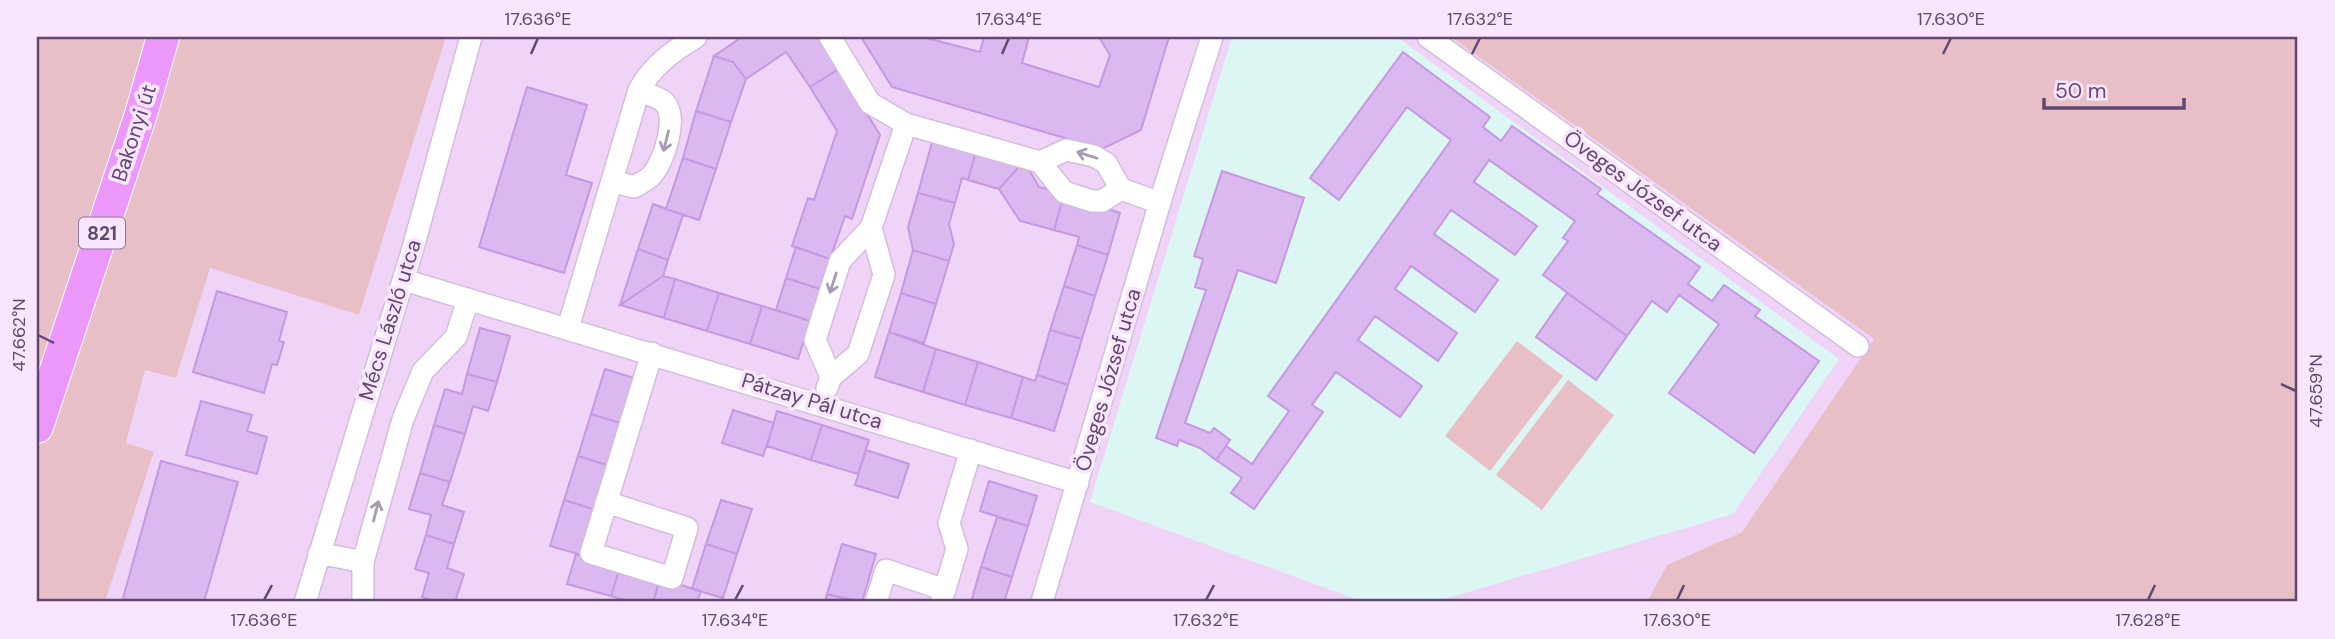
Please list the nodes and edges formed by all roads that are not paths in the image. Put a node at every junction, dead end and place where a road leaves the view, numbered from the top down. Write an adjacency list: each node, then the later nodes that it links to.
1 (163, 37): 21 (main road, Bakonyi út / 821)
2 (471, 37): 14 (street, Mécs László utca)
3 (696, 37): 7 (street)
4 (830, 37): 8 (street)
5 (1212, 37): 12 (street, Öveges József utca)
6 (1428, 37): 17 (street, Öveges József utca)
7 (639, 90): 10 (street); 10 (street, one-way to 10)
8 (906, 124): 9 (street); 13 (street)
9 (1040, 162): 11 (street); 11 (street, one-way to 9)
10 (612, 181): 16 (street)
11 (1121, 189): 12 (street)
12 (1160, 203): 23 (street, Öveges József utca)
13 (870, 228): 19 (street); 19 (street, one-way to 19)
14 (404, 280): 15 (street, Pátzay Pál utca); 25 (street, Mécs László utca)
15 (468, 299): 16 (street, Pátzay Pál utca); 26 (street, Mécs László utca, one-way to 15)
16 (568, 328): 18 (street, Pátzay Pál utca)
17 (1858, 346)
18 (652, 353): 20 (street, Pátzay Pál utca); 24 (street)
19 (831, 377): 20 (street)
20 (822, 404): 22 (street, Pátzay Pál utca)
21 (37, 427)
22 (971, 450): 23 (street, Pátzay Pál utca); 27 (street)
23 (1078, 483): 31 (street)
24 (606, 502): 24 (street)
25 (319, 553): 26 (street); 28 (street, Mécs László utca)
26 (363, 562): 29 (street, Mécs László utca)
27 (943, 596): 30 (street)
28 (304, 602)
29 (363, 602)
30 (876, 602)
31 (1042, 602)

